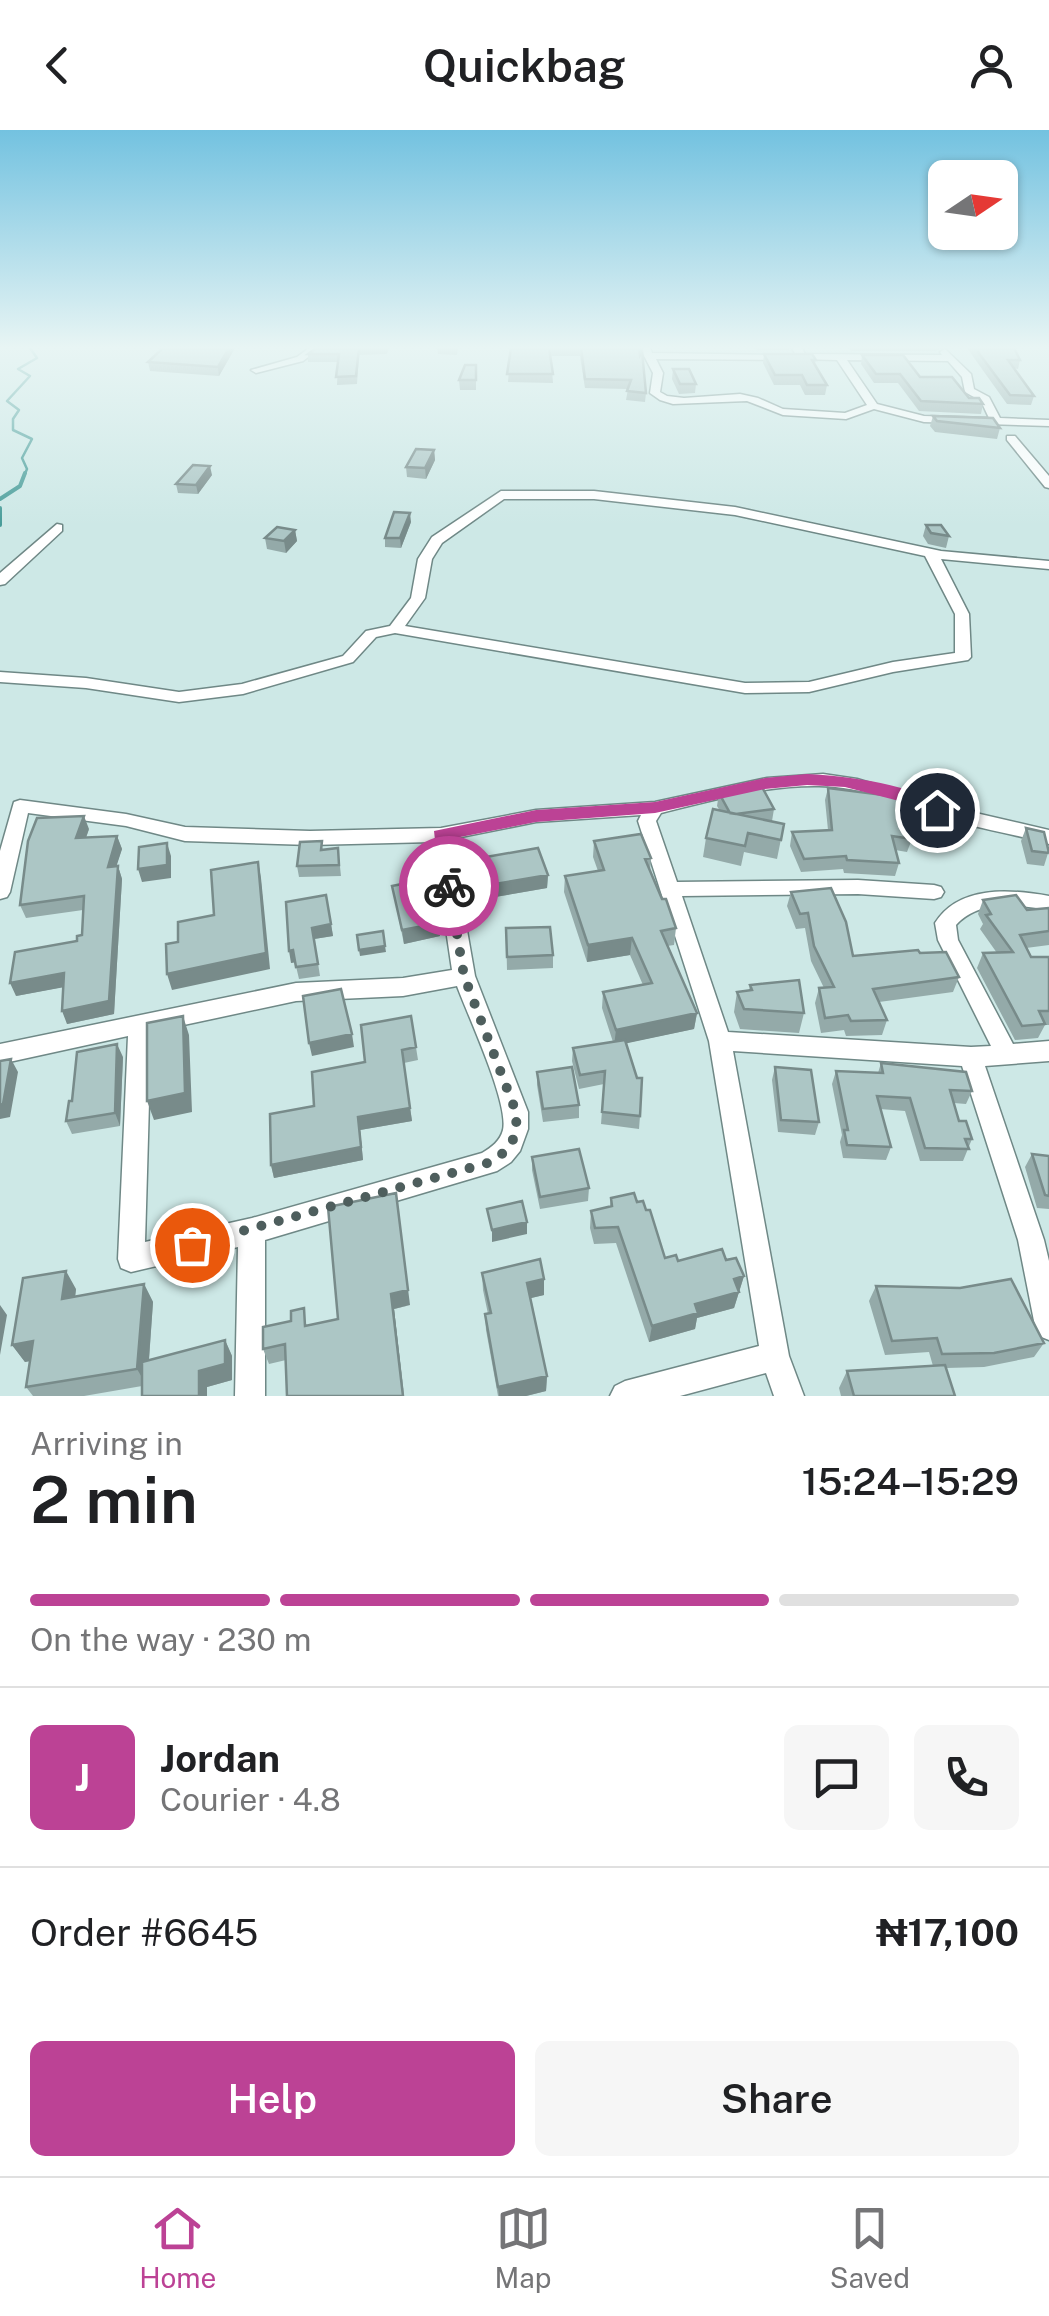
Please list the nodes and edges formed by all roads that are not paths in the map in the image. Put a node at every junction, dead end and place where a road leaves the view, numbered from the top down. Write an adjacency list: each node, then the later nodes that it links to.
1 (770, 407): 3 (street)
2 (989, 407): 4 (street)
3 (872, 408): 4 (street)
4 (996, 419): 5 (street)
5 (1049, 423)
6 (1011, 438): 7 (street)
7 (1049, 484)
8 (57, 528): 11 (street)
9 (932, 556): 10 (street); 12 (street); 12 (street)
10 (1049, 565)
11 (0, 581)
12 (395, 629): 13 (street)
13 (0, 676)
14 (655, 808): 15 (street); 16 (street); 17 (street)
15 (440, 835): 18 (street); 21 (street)
16 (1049, 837)
17 (672, 889): 19 (street); 23 (street)
18 (0, 892)
19 (934, 892)
20 (1049, 903): 26 (street)
21 (464, 976): 22 (street); 28 (street)
22 (140, 1026): 25 (street); 28 (street)
23 (720, 1041): 27 (street); 31 (street)
24 (1049, 1051): 26 (street)
25 (0, 1054)
26 (1007, 1054): 27 (street)
27 (971, 1057): 29 (street)
28 (252, 1231): 32 (street)
29 (1040, 1241): 30 (street)
30 (1049, 1326)
31 (776, 1356): 33 (street); 34 (street)
32 (250, 1396)
33 (625, 1396)
34 (790, 1396)

